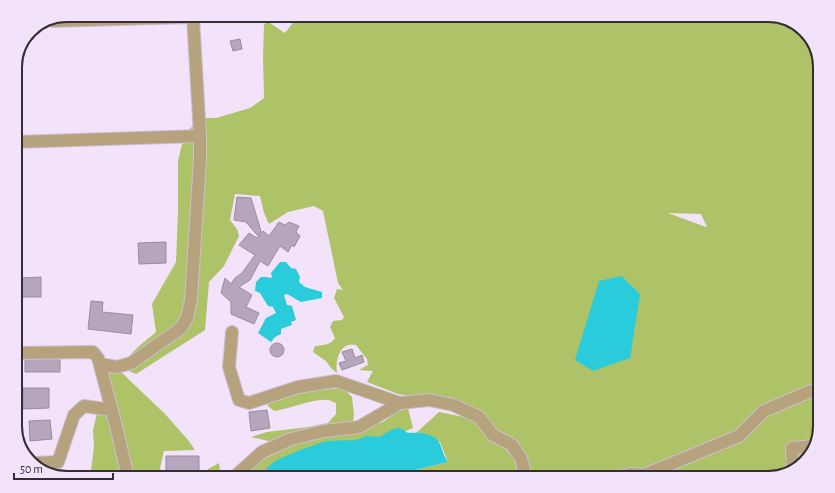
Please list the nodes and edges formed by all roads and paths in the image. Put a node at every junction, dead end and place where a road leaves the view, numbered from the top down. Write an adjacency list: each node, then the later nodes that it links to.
1 (194, 22): 2 (street)
2 (200, 136): 3 (street); 6 (street)
3 (22, 142)
4 (232, 332): 8 (street)
5 (22, 353): 6 (street)
6 (100, 364): 9 (street)
7 (811, 391): 16 (street)
8 (400, 403): 14 (street); 15 (street)
9 (112, 410): 11 (street); 13 (street)
10 (808, 447): 12 (street)
11 (41, 463)
12 (793, 464)
13 (126, 471)
14 (241, 471)
15 (524, 471)
16 (654, 471)

